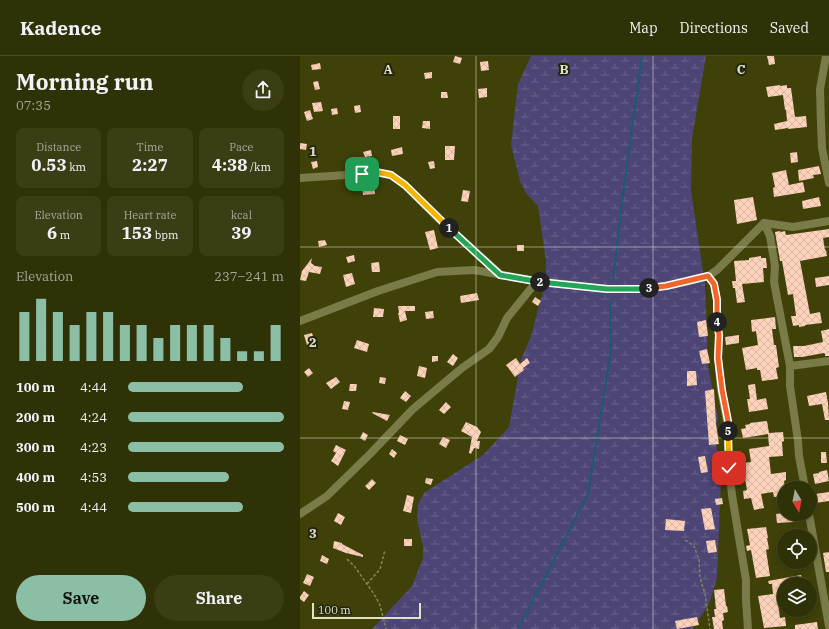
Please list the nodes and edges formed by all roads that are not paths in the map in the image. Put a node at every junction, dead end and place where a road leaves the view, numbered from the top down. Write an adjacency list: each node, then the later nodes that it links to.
1 (826, 56): 2 (street)
2 (826, 147): 4 (street)
3 (300, 178): 7 (street)
4 (829, 184)
5 (829, 221): 6 (street)
6 (764, 223): 8 (street); 12 (street)
7 (500, 275): 9 (street); 10 (street)
8 (708, 276): 9 (street); 17 (street)
9 (537, 281): 14 (street)
10 (300, 321)
11 (829, 361): 12 (street)
12 (790, 366): 13 (street)
13 (803, 481)
14 (300, 514)
15 (810, 521): 16 (street)
16 (829, 626)
17 (748, 629)

